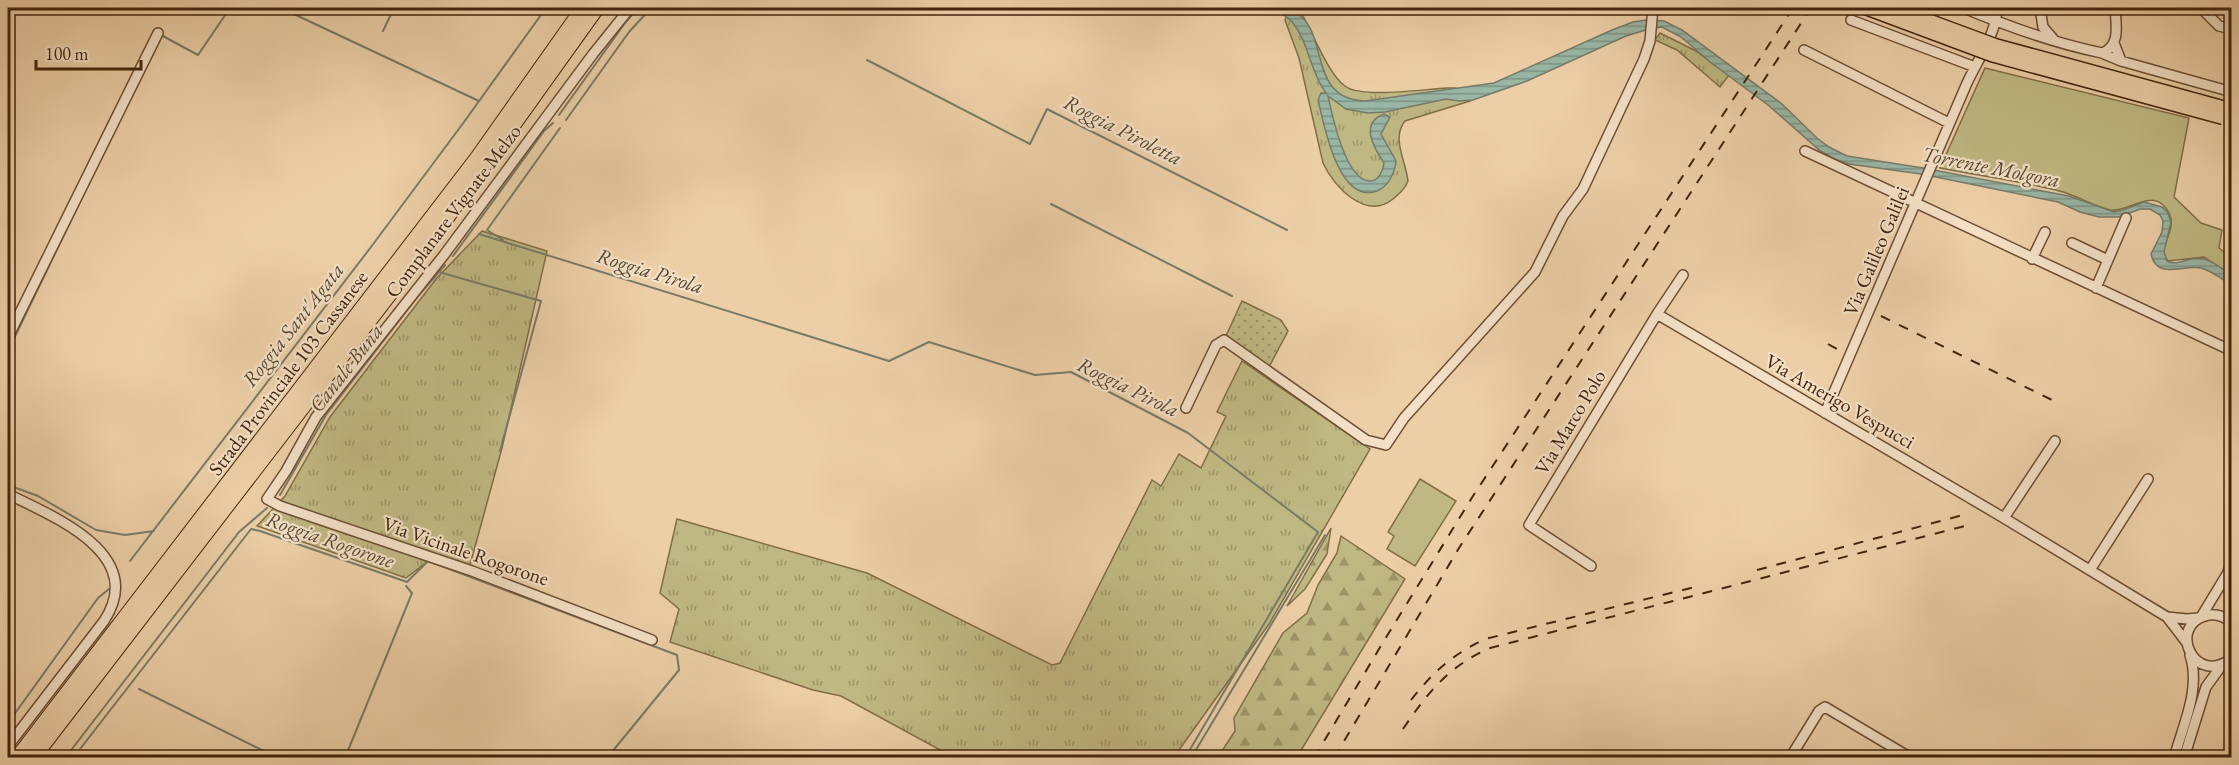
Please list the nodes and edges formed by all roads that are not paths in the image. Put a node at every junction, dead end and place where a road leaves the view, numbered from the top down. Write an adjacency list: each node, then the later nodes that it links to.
1 (576, 8): 15 (highway)
2 (583, 8): 15 (highway, Strada Provinciale 103 Cassanese)
3 (598, 8): 56 (highway, Strada Provinciale 103 Cassanese)
4 (630, 8): 43 (street, Complanare Vignate Melzo)
5 (1865, 8): 6 (main road, bridge)
6 (1895, 8)
7 (1964, 8): 14 (street)
8 (1997, 8): 14 (street, Via Galileo Galilei)
9 (2040, 8): 18 (street)
10 (2115, 8): 19 (street)
11 (2201, 8): 16 (street)
12 (1653, 9): 38 (street)
13 (1851, 20): 23 (street)
14 (1995, 21): 18 (street); 23 (street, Via Galileo Galilei)
15 (567, 30): 55 (highway, Strada Provinciale 103 Cassanese)
16 (2232, 30)
17 (158, 33): 36 (street)
18 (2056, 42): 21 (street)
19 (2113, 45): 21 (street); 22 (street)
20 (1804, 50): 25 (street)
21 (2102, 53): 22 (street)
22 (2121, 61): 24 (street)
23 (1975, 67): 25 (street, Via Galileo Galilei)
24 (2232, 92)
25 (1949, 123): 27 (street, Via Galileo Galilei)
26 (1805, 151): 27 (street)
27 (1916, 205): 31 (street); 39 (street, Via Galileo Galilei)
28 (2126, 218): 32 (street)
29 (2045, 232): 31 (street)
30 (2072, 243): 32 (street)
31 (2032, 259): 34 (street)
32 (2108, 260): 34 (street)
33 (1683, 275): 35 (street, Via Marco Polo)
34 (2096, 288): 37 (street)
35 (1657, 314): 39 (street, Via Amerigo Vespucci); 46 (street, Via Marco Polo)
36 (8, 337)
37 (2232, 351)
38 (1186, 408)
39 (1826, 413): 44 (street, Via Amerigo Vespucci)
40 (2055, 441): 44 (street)
41 (2148, 479): 47 (street)
42 (8, 494): 54 (street)
43 (267, 499): 51 (street, Via Vicinale Rogorone)
44 (2004, 518): 47 (street, Via Amerigo Vespucci)
45 (2232, 562): 49 (street)
46 (1591, 566)
47 (2090, 570): 48 (street, Via Amerigo Vespucci)
48 (2167, 617): 49 (street); 52 (street, Via Amerigo Vespucci)
49 (2200, 617): 50 (street); 52 (street)
50 (2232, 622)
51 (652, 640)
52 (2188, 648): 53 (street); 59 (street)
53 (2227, 663): 60 (street)
54 (8, 746)
55 (17, 758)
56 (33, 758)
57 (1790, 758): 58 (street)
58 (1911, 758)
59 (2174, 758)
60 (2184, 758)

